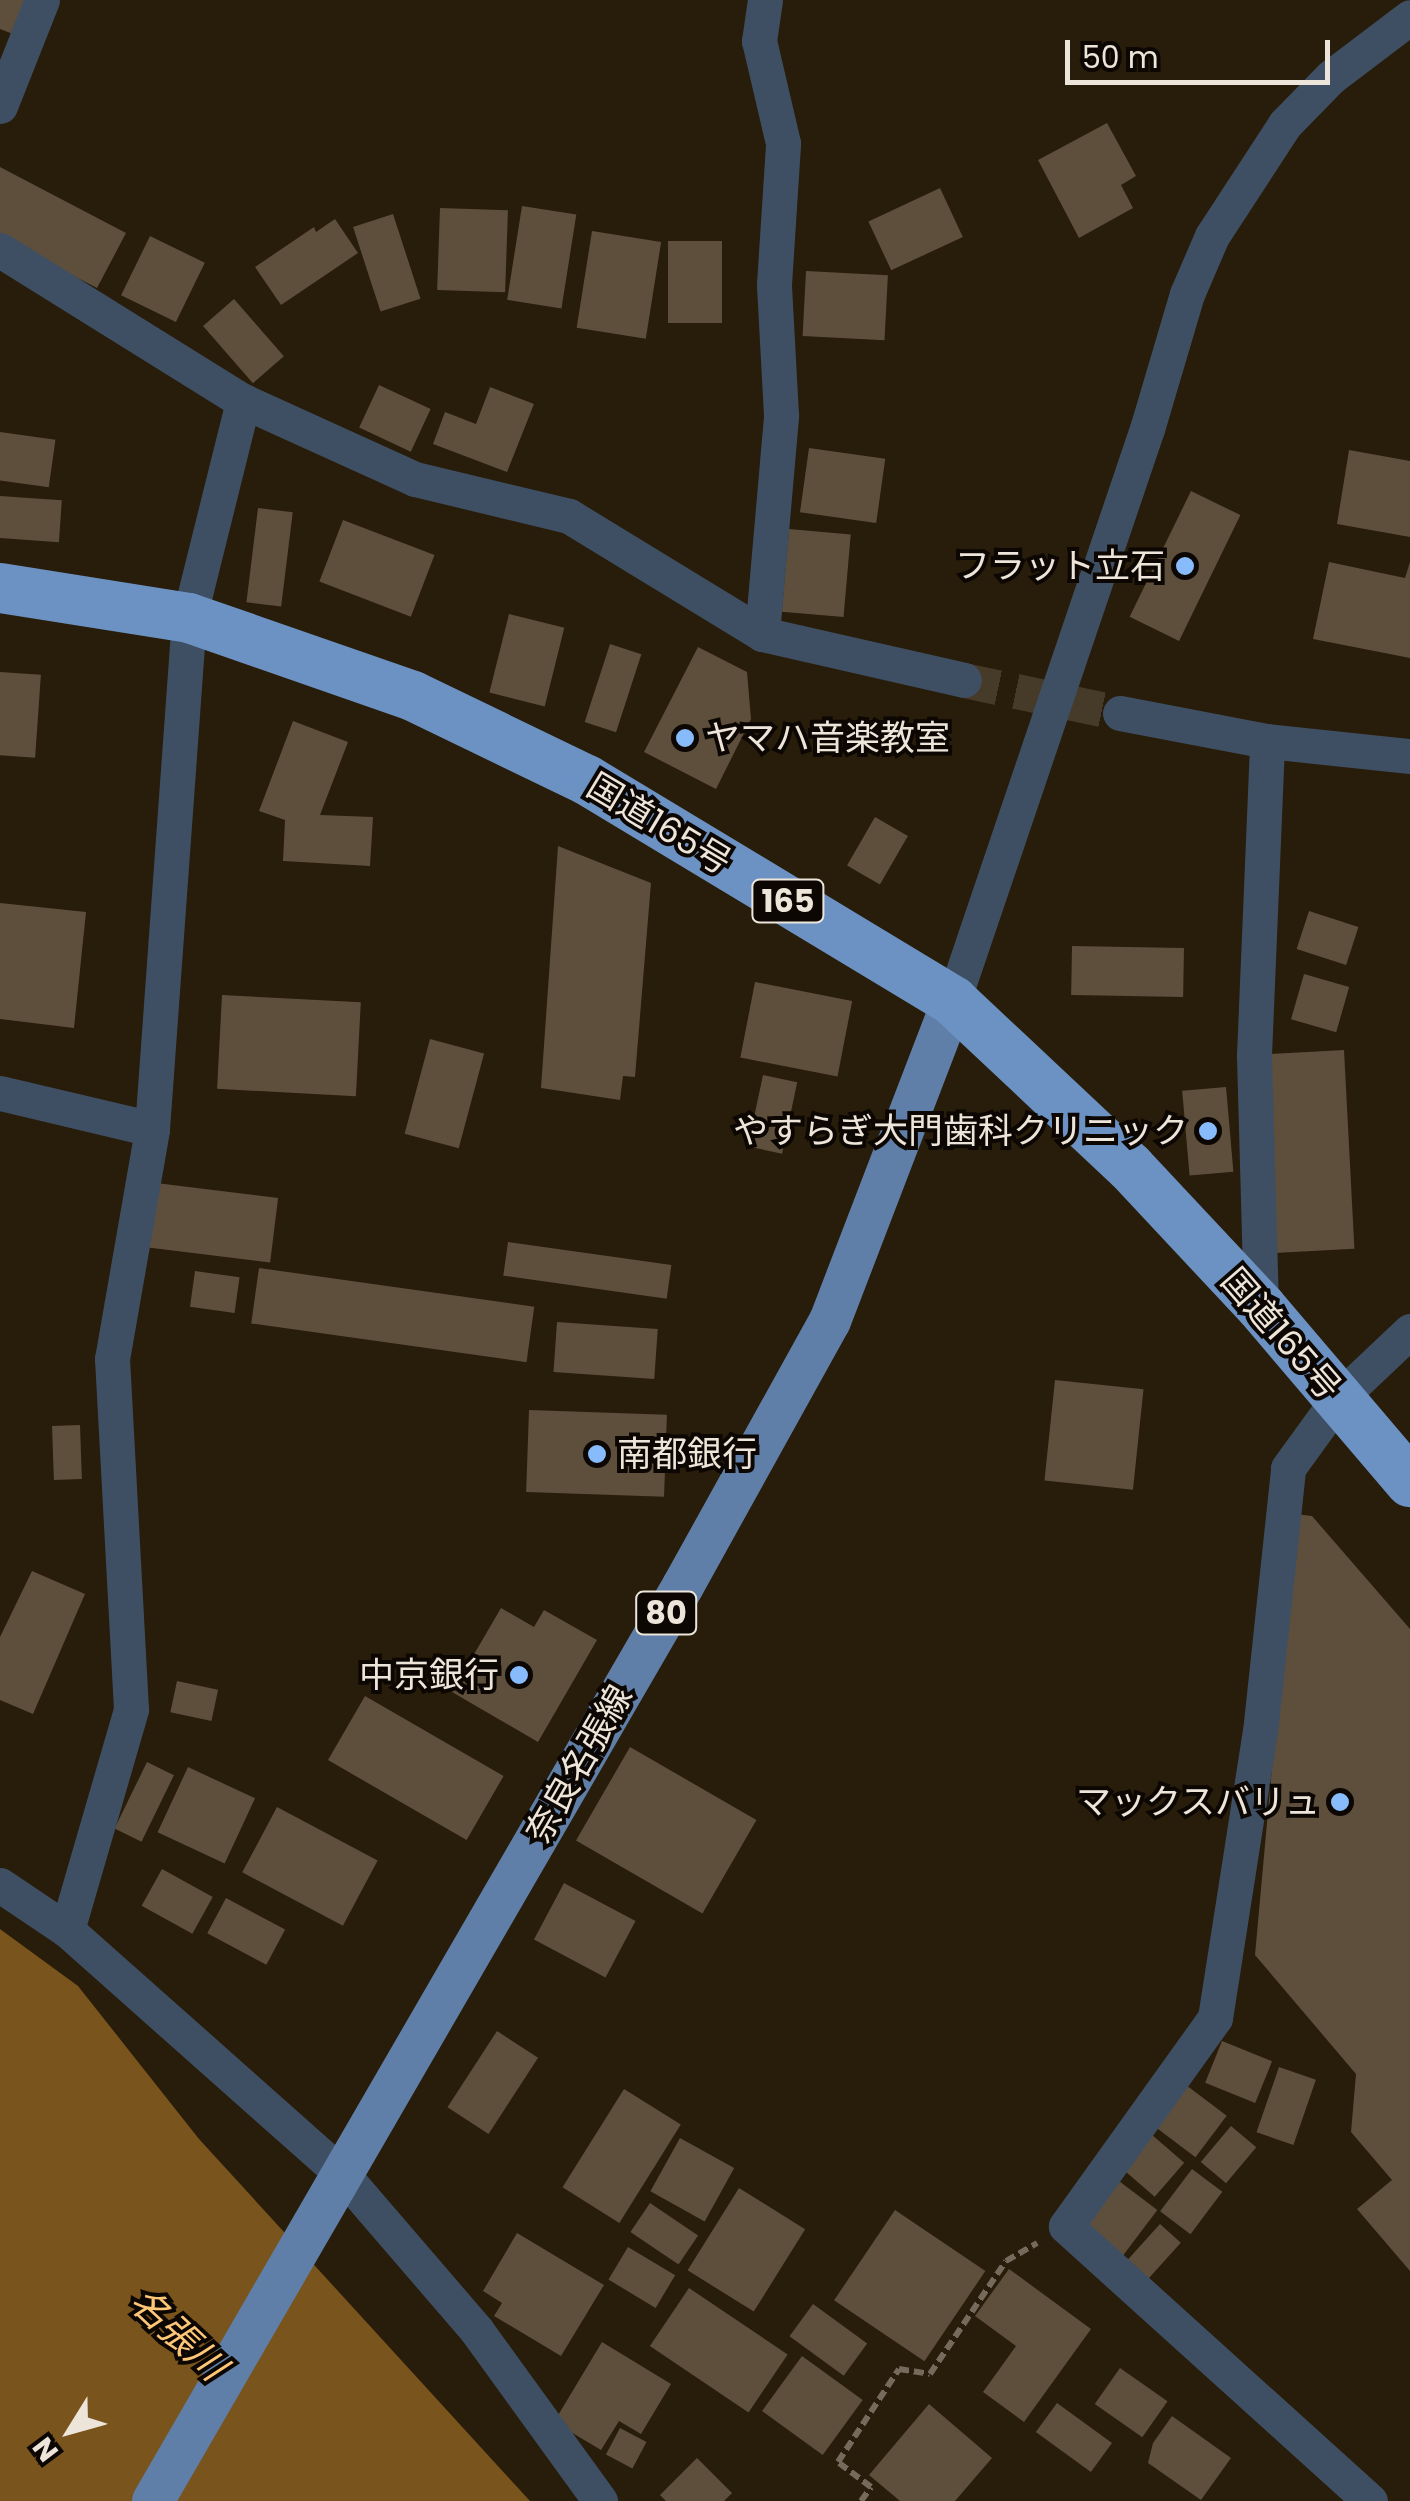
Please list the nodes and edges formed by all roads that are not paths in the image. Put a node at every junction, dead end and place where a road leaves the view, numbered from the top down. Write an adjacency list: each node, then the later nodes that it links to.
1 (42, 0): 4 (street)
2 (765, 0): 9 (street)
3 (1410, 17): 14 (street)
4 (0, 106)
5 (0, 250): 6 (street)
6 (243, 401): 8 (street); 9 (street)
7 (0, 588): 8 (highway, 国道165号 / 165)
8 (189, 618): 14 (highway, 国道165号 / 165); 16 (street)
9 (762, 634): 10 (street)
10 (964, 680)
11 (1120, 712): 12 (street)
12 (1267, 742): 13 (street); 17 (street)
13 (1410, 756)
14 (952, 1002): 17 (highway, 国道165号 / 165); 23 (main road, 奈良名張線 / 80)
15 (0, 1093): 16 (street)
16 (152, 1130): 22 (street)
17 (1260, 1307): 19 (highway, 国道165号 / 165)
18 (1410, 1331): 19 (street)
19 (1338, 1399): 20 (highway, 国道165号 / 165); 26 (street)
20 (1410, 1482)
21 (0, 1885): 22 (street)
22 (67, 1930): 23 (street)
23 (335, 2188): 24 (main road, 奈良名張線 / 80); 25 (street)
24 (153, 2501)
25 (600, 2501)
26 (1370, 2501)

